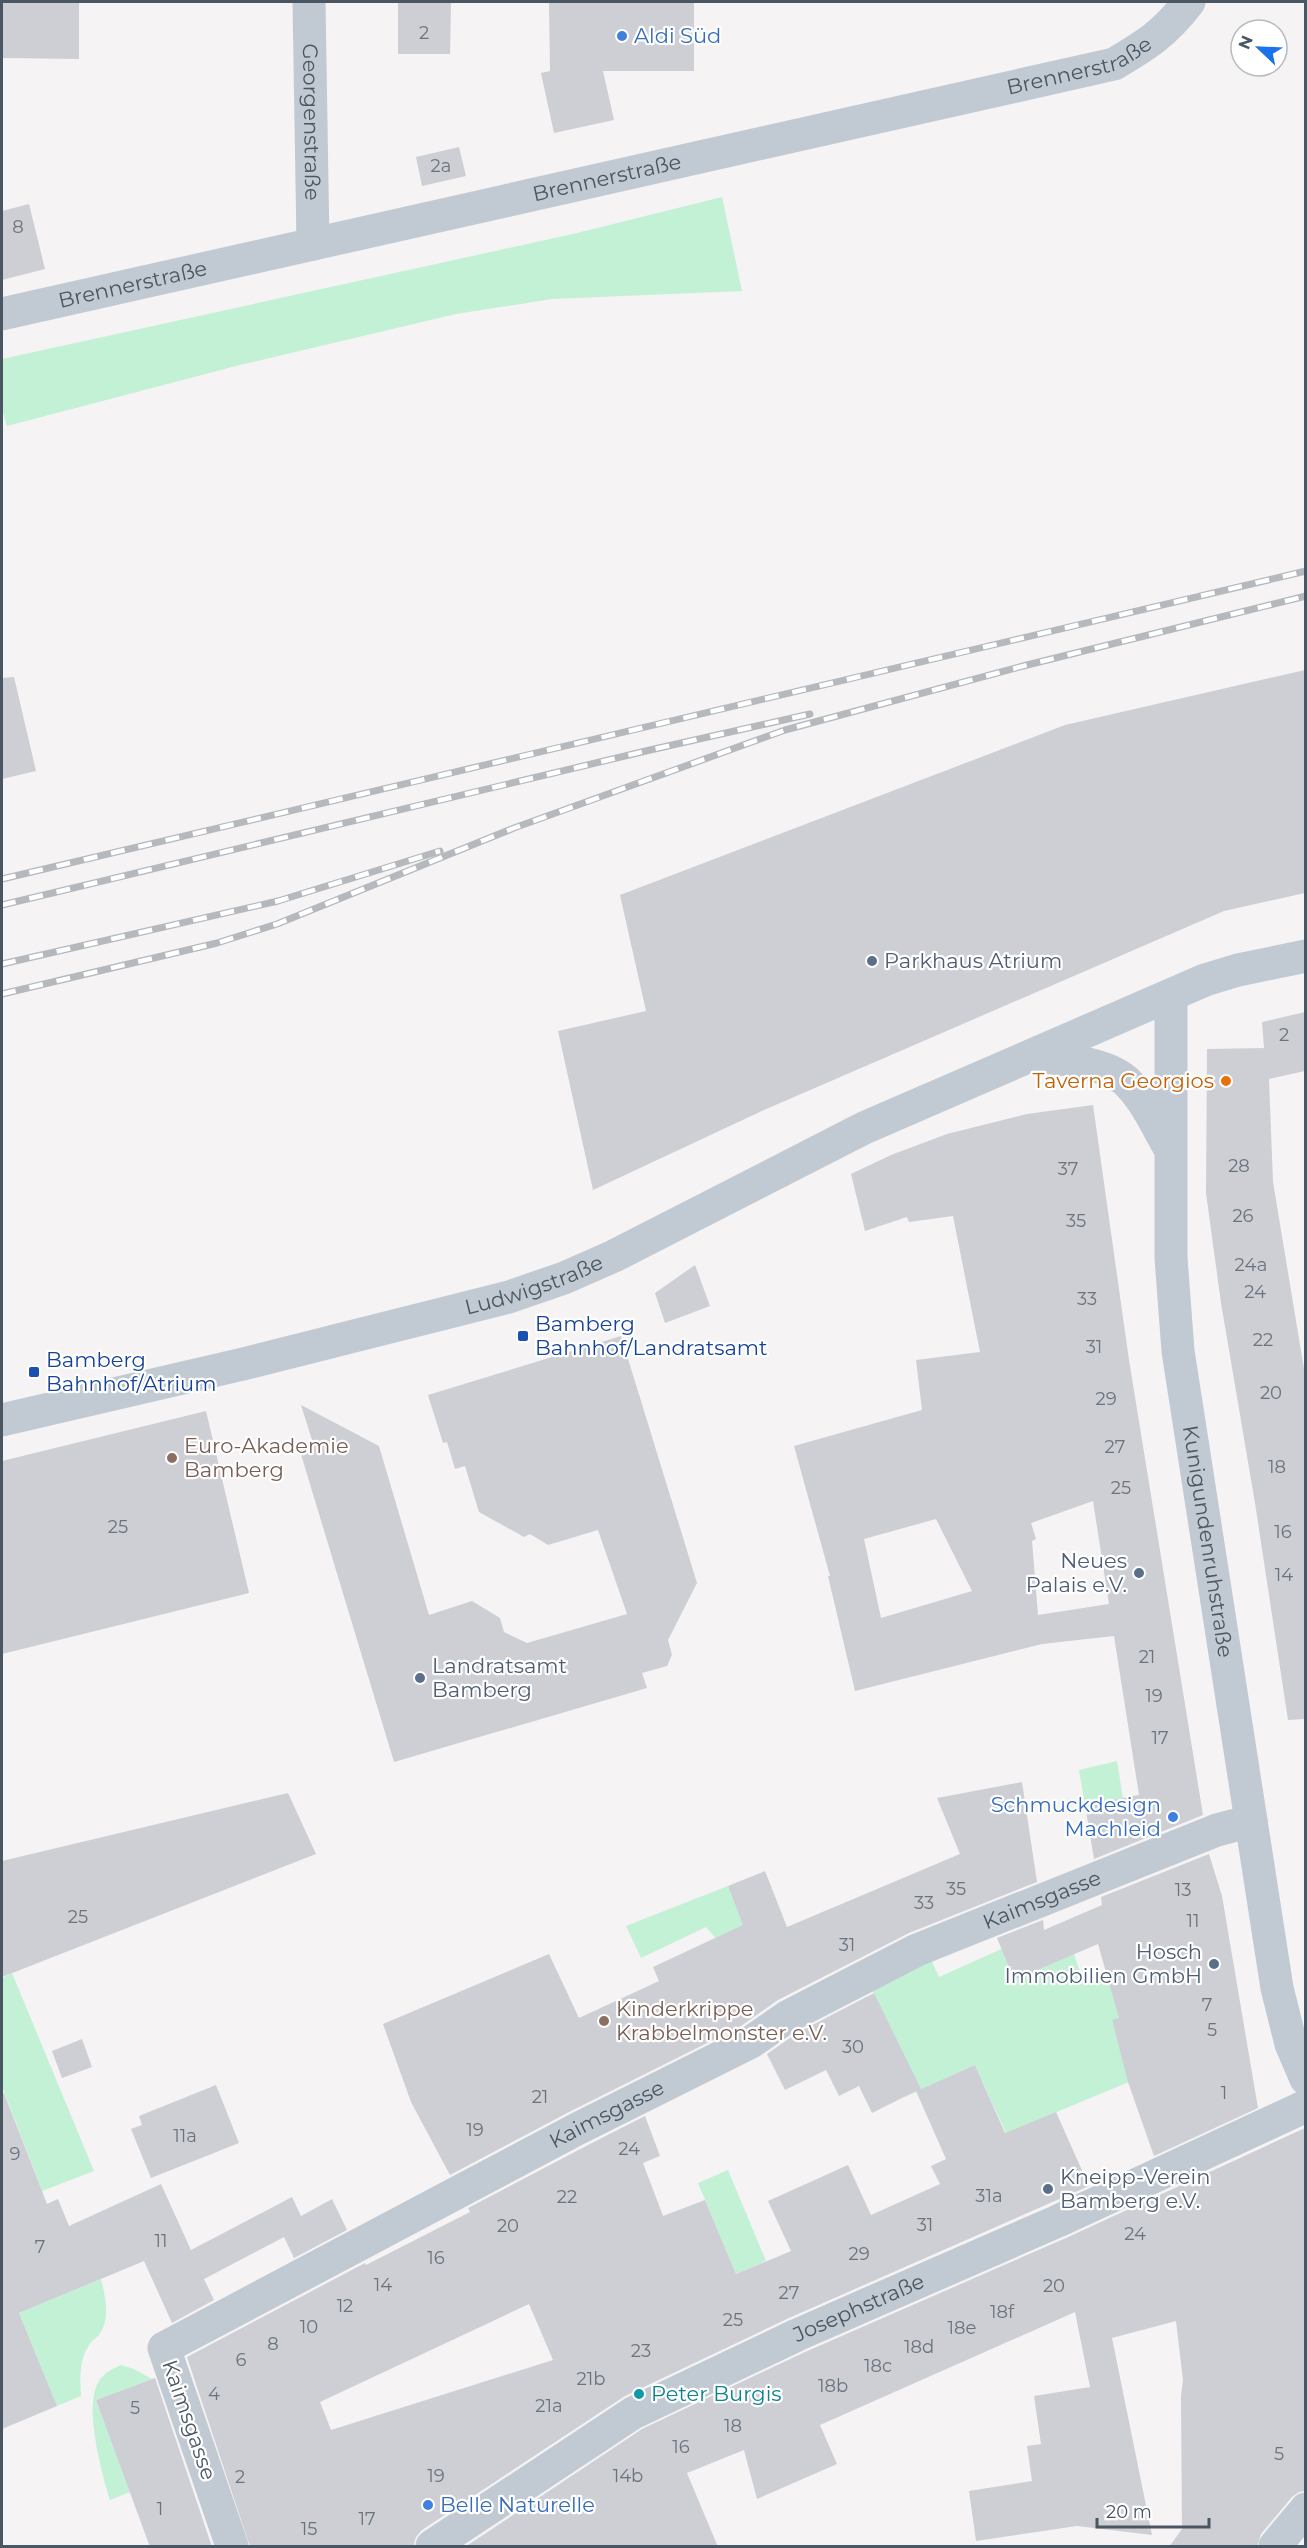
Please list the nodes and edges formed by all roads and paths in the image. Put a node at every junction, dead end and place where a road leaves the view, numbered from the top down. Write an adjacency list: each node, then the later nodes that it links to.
1 (309, 2): 3 (street, Georgenstraße)
2 (1189, 2): 3 (street, Brennerstraße)
3 (313, 244): 4 (street, Brennerstraße)
4 (2, 314)
5 (1305, 956): 6 (street, Ludwigstraße)
6 (1171, 996): 7 (street, Ludwigstraße); 8 (street, Kunigundenruhstraße)
7 (1032, 1056): 8 (street, Ludwigstraße); 9 (street, Ludwigstraße)
8 (1169, 1149): 10 (street, Kunigundenruhstraße)
9 (2, 1420)
10 (1251, 1821): 11 (street, Kunigundenruhstraße); 14 (street, Kaimsgasse)
11 (1305, 2079)
12 (1305, 2106): 15 (street, Josephstraße)
13 (1305, 2509): 16 (street)
14 (232, 2547)
15 (432, 2547)
16 (1275, 2547)

